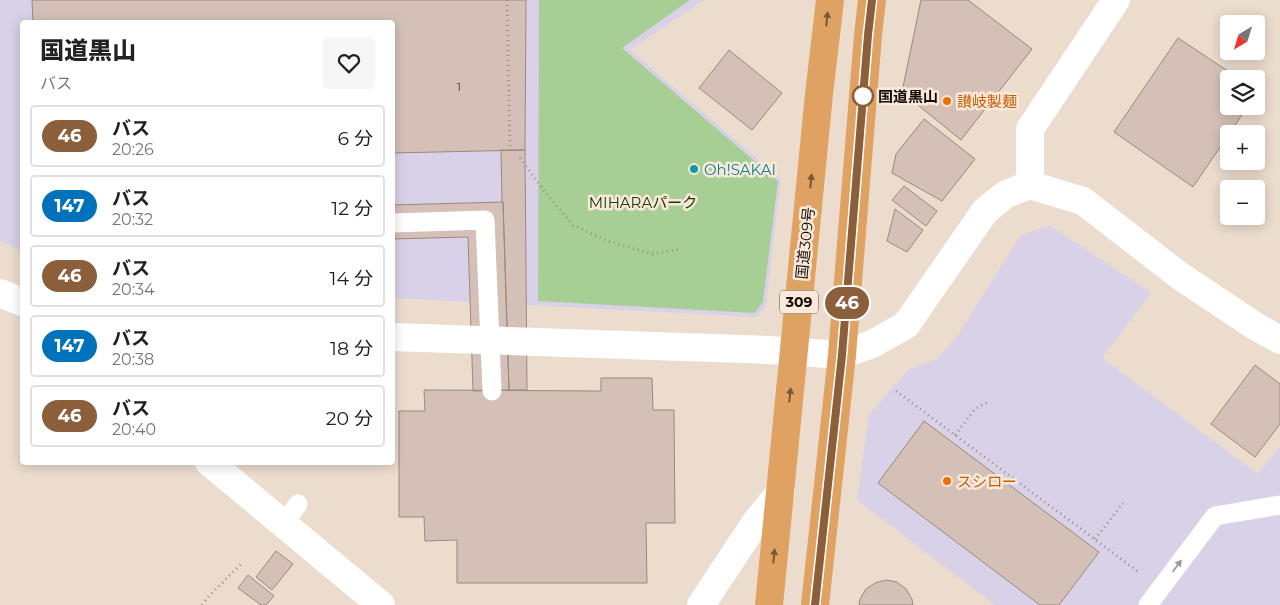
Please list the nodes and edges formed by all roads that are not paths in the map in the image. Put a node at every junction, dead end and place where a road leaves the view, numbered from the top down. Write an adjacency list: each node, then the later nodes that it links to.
1 (830, 0): 10 (highway, 国道309号 / 309, one-way to 1)
2 (872, 0): 11 (highway)
3 (1116, 0): 4 (street)
4 (1030, 185): 9 (street); 11 (street)
5 (395, 223): 12 (lane)
6 (0, 293): 7 (street)
7 (20, 301)
8 (395, 337): 10 (street)
9 (1280, 340)
10 (794, 352): 11 (street); 14 (highway, 国道309号 / 309, one-way to 10)
11 (842, 355): 19 (highway)
12 (492, 390)
13 (215, 465): 16 (street)
14 (780, 491): 17 (street); 18 (highway, 国道309号 / 309, one-way to 14)
15 (1280, 505): 20 (lane, one-way to 15)
16 (381, 605)
17 (701, 605)
18 (769, 605)
19 (815, 605)
20 (1148, 605)

